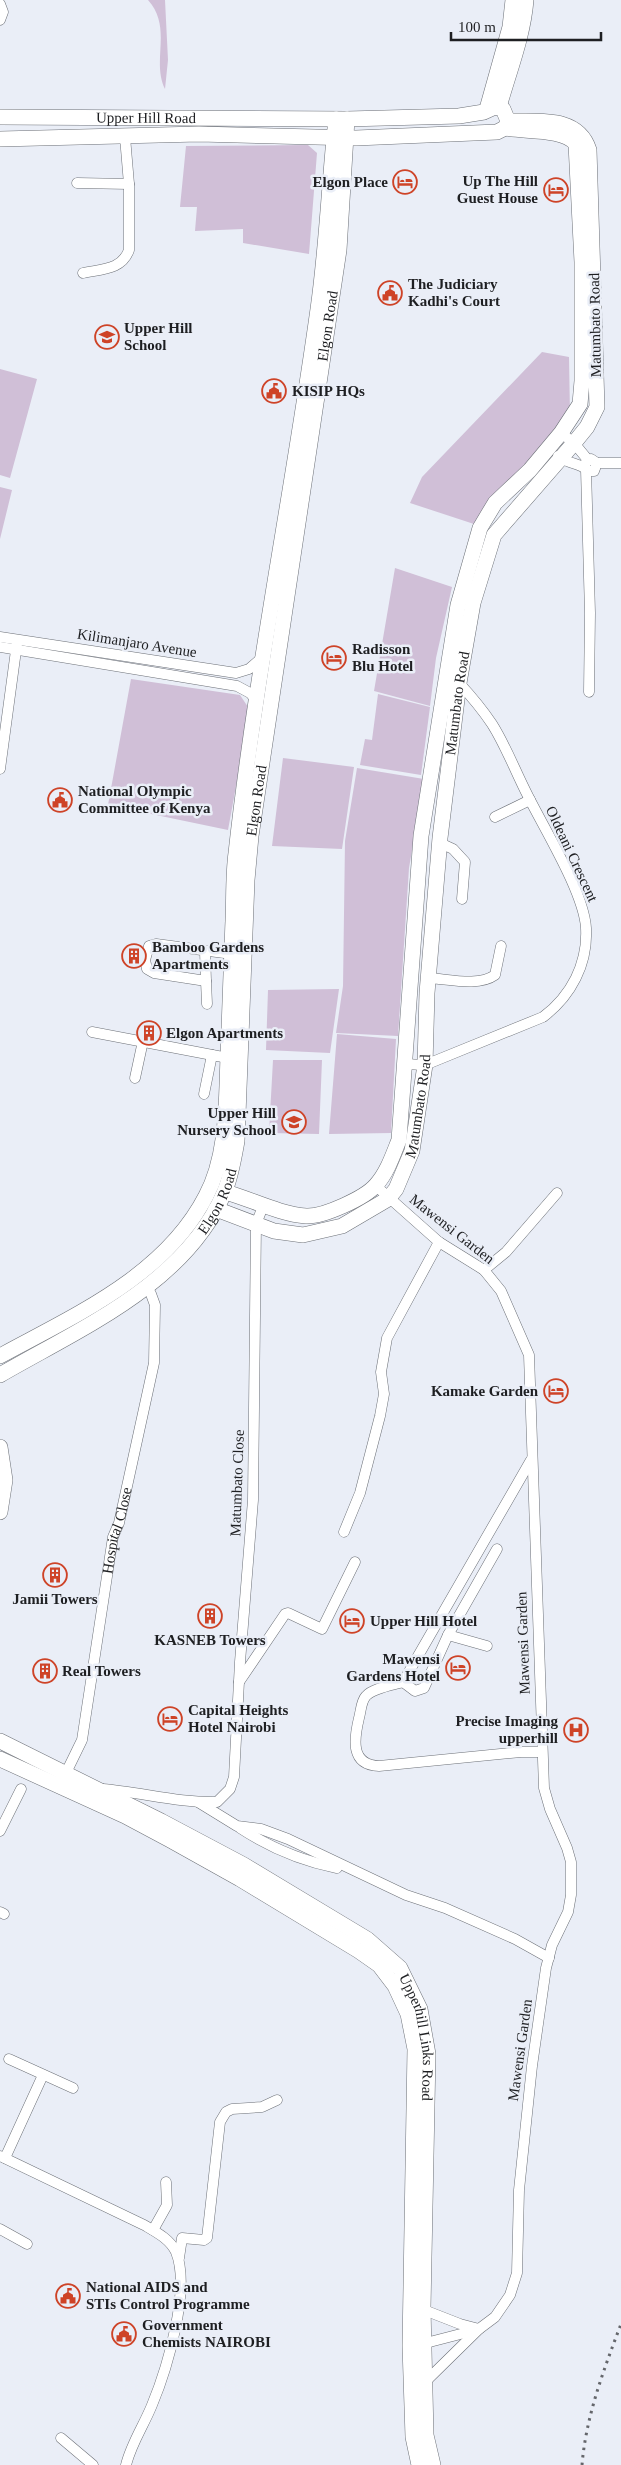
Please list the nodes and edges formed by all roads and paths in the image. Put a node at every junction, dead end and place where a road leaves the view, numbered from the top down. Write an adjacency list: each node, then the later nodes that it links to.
1 (513, 0): 5 (street)
2 (526, 0): 5 (street)
3 (0, 4): 4 (street)
4 (0, 20)
5 (490, 110): 7 (street, Upper Hill Road); 8 (street); 9 (street)
6 (0, 117): 7 (street, Upper Hill Road)
7 (341, 119): 11 (street, Elgon Road)
8 (506, 125): 9 (street); 16 (street, Matumbato Road)
9 (489, 131): 11 (street, Upper Hill Road)
10 (125, 137): 11 (street, Upper Hill Road); 12 (street, Upper Hill Road); 14 (street)
11 (340, 137): 29 (street, Elgon Road); 59 (street, Elgon Road)
12 (0, 139)
13 (77, 183): 14 (street)
14 (129, 184): 15 (street)
15 (83, 273)
16 (589, 324): 17 (street, Matumbato Road); 18 (street, Matumbato Road)
17 (561, 433): 18 (street); 19 (street, Matumbato Road)
18 (574, 444): 20 (street, Matumbato Road); 22 (street)
19 (549, 447): 20 (street); 24 (street, Matumbato Road)
20 (561, 459): 22 (street); 25 (street, Matumbato Road)
21 (621, 463): 22 (street)
22 (590, 466): 23 (street); 31 (street)
23 (621, 469)
24 (480, 528): 25 (street); 36 (street, Matumbato Road)
25 (494, 535): 30 (street, Matumbato Road)
26 (0, 638): 27 (street, Kilimanjaro Avenue)
27 (16, 645): 28 (street, Kilimanjaro Avenue); 29 (street, Kilimanjaro Avenue); 32 (street, Kilimanjaro Avenue); 33 (street)
28 (0, 648)
29 (264, 656): 32 (street, Elgon Road)
30 (459, 683): 34 (street, Oldeani Crescent); 37 (street, Matumbato Road)
31 (589, 692)
32 (257, 701): 43 (street, Elgon Road)
33 (0, 769)
34 (530, 800): 35 (street); 53 (street, Oldeani Crescent)
35 (495, 818)
36 (421, 836): 37 (street); 38 (street, Matumbato Road)
37 (440, 841): 39 (street, Matumbato Road); 40 (street)
38 (416, 891): 39 (street); 44 (street, Matumbato Road)
39 (436, 893): 45 (street, Matumbato Road)
40 (462, 899)
41 (501, 946): 45 (street)
42 (205, 952): 43 (street); 46 (street); 46 (street)
43 (232, 954): 51 (street, Elgon Road)
44 (411, 967): 45 (street); 52 (street, Matumbato Road)
45 (429, 973): 53 (street, Matumbato Road)
46 (206, 981): 47 (street)
47 (206, 1004)
48 (92, 1032): 49 (street)
49 (143, 1041): 50 (street); 54 (street)
50 (212, 1055): 51 (street); 55 (street)
51 (228, 1058): 68 (street, Elgon Road)
52 (404, 1064): 53 (street, Oldeani Crescent); 56 (street, Matumbato Road)
53 (425, 1065): 57 (street, Matumbato Road)
54 (135, 1078)
55 (204, 1094)
56 (402, 1098): 57 (street); 58 (street, Matumbato Road)
57 (420, 1098): 61 (street, Matumbato Road)
58 (376, 1186): 61 (street, Mawensi Garden); 62 (street, Matumbato Road)
59 (225, 1192): 62 (street, Matumbato Road); 63 (street, Elgon Road)
60 (557, 1193): 66 (street)
61 (388, 1199): 64 (street, Matumbato Road); 65 (street, Mawensi Garden)
62 (264, 1204): 64 (street, Matumbato Close)
63 (216, 1209): 64 (street, Matumbato Road); 67 (street, Elgon Road)
64 (256, 1224): 79 (street, Matumbato Close)
65 (439, 1242): 66 (street, Mawensi Garden); 73 (street)
66 (484, 1270): 71 (street, Mawensi Garden)
67 (146, 1286): 69 (street, Elgon Road); 83 (street, Hospital Close)
68 (0, 1356)
69 (0, 1375)
70 (0, 1447): 72 (street)
71 (532, 1459): 78 (street); 81 (street, Mawensi Garden)
72 (0, 1512)
73 (344, 1532)
74 (497, 1549): 76 (street)
75 (355, 1562): 79 (street)
76 (448, 1635): 77 (street); 78 (street)
77 (487, 1646)
78 (403, 1682): 81 (street)
79 (239, 1683): 87 (street, Matumbato Close)
80 (0, 1741): 83 (street)
81 (542, 1752): 89 (street, Mawensi Garden)
82 (0, 1759): 84 (street)
83 (67, 1773): 84 (street, Hospital Close); 86 (street, Upperhill Links Road)
84 (60, 1787): 100 (street, Upperhill Links Road)
85 (21, 1789): 88 (street)
86 (97, 1789): 87 (street); 100 (street, Upperhill Links Road)
87 (198, 1802): 89 (street)
88 (0, 1830)
89 (549, 1958): 101 (street, Mawensi Garden)
90 (9, 2059): 91 (street)
91 (43, 2075): 92 (street); 94 (street)
92 (73, 2088)
93 (277, 2100): 99 (street)
94 (2, 2157): 97 (street)
95 (166, 2182): 97 (street)
96 (0, 2229): 98 (street)
97 (153, 2230): 99 (street)
98 (27, 2244)
99 (179, 2261): 106 (street)
100 (417, 2307): 101 (street); 102 (street, Upperhill Links Road)
101 (479, 2329): 102 (street); 103 (street, Mawensi Garden)
102 (418, 2345): 103 (street, Upperhill Links Road); 107 (street, Upperhill Links Road)
103 (425, 2382): 108 (street, Upperhill Links Road)
104 (61, 2438): 105 (street)
105 (93, 2465)
106 (126, 2465)
107 (419, 2465)
108 (434, 2465)

